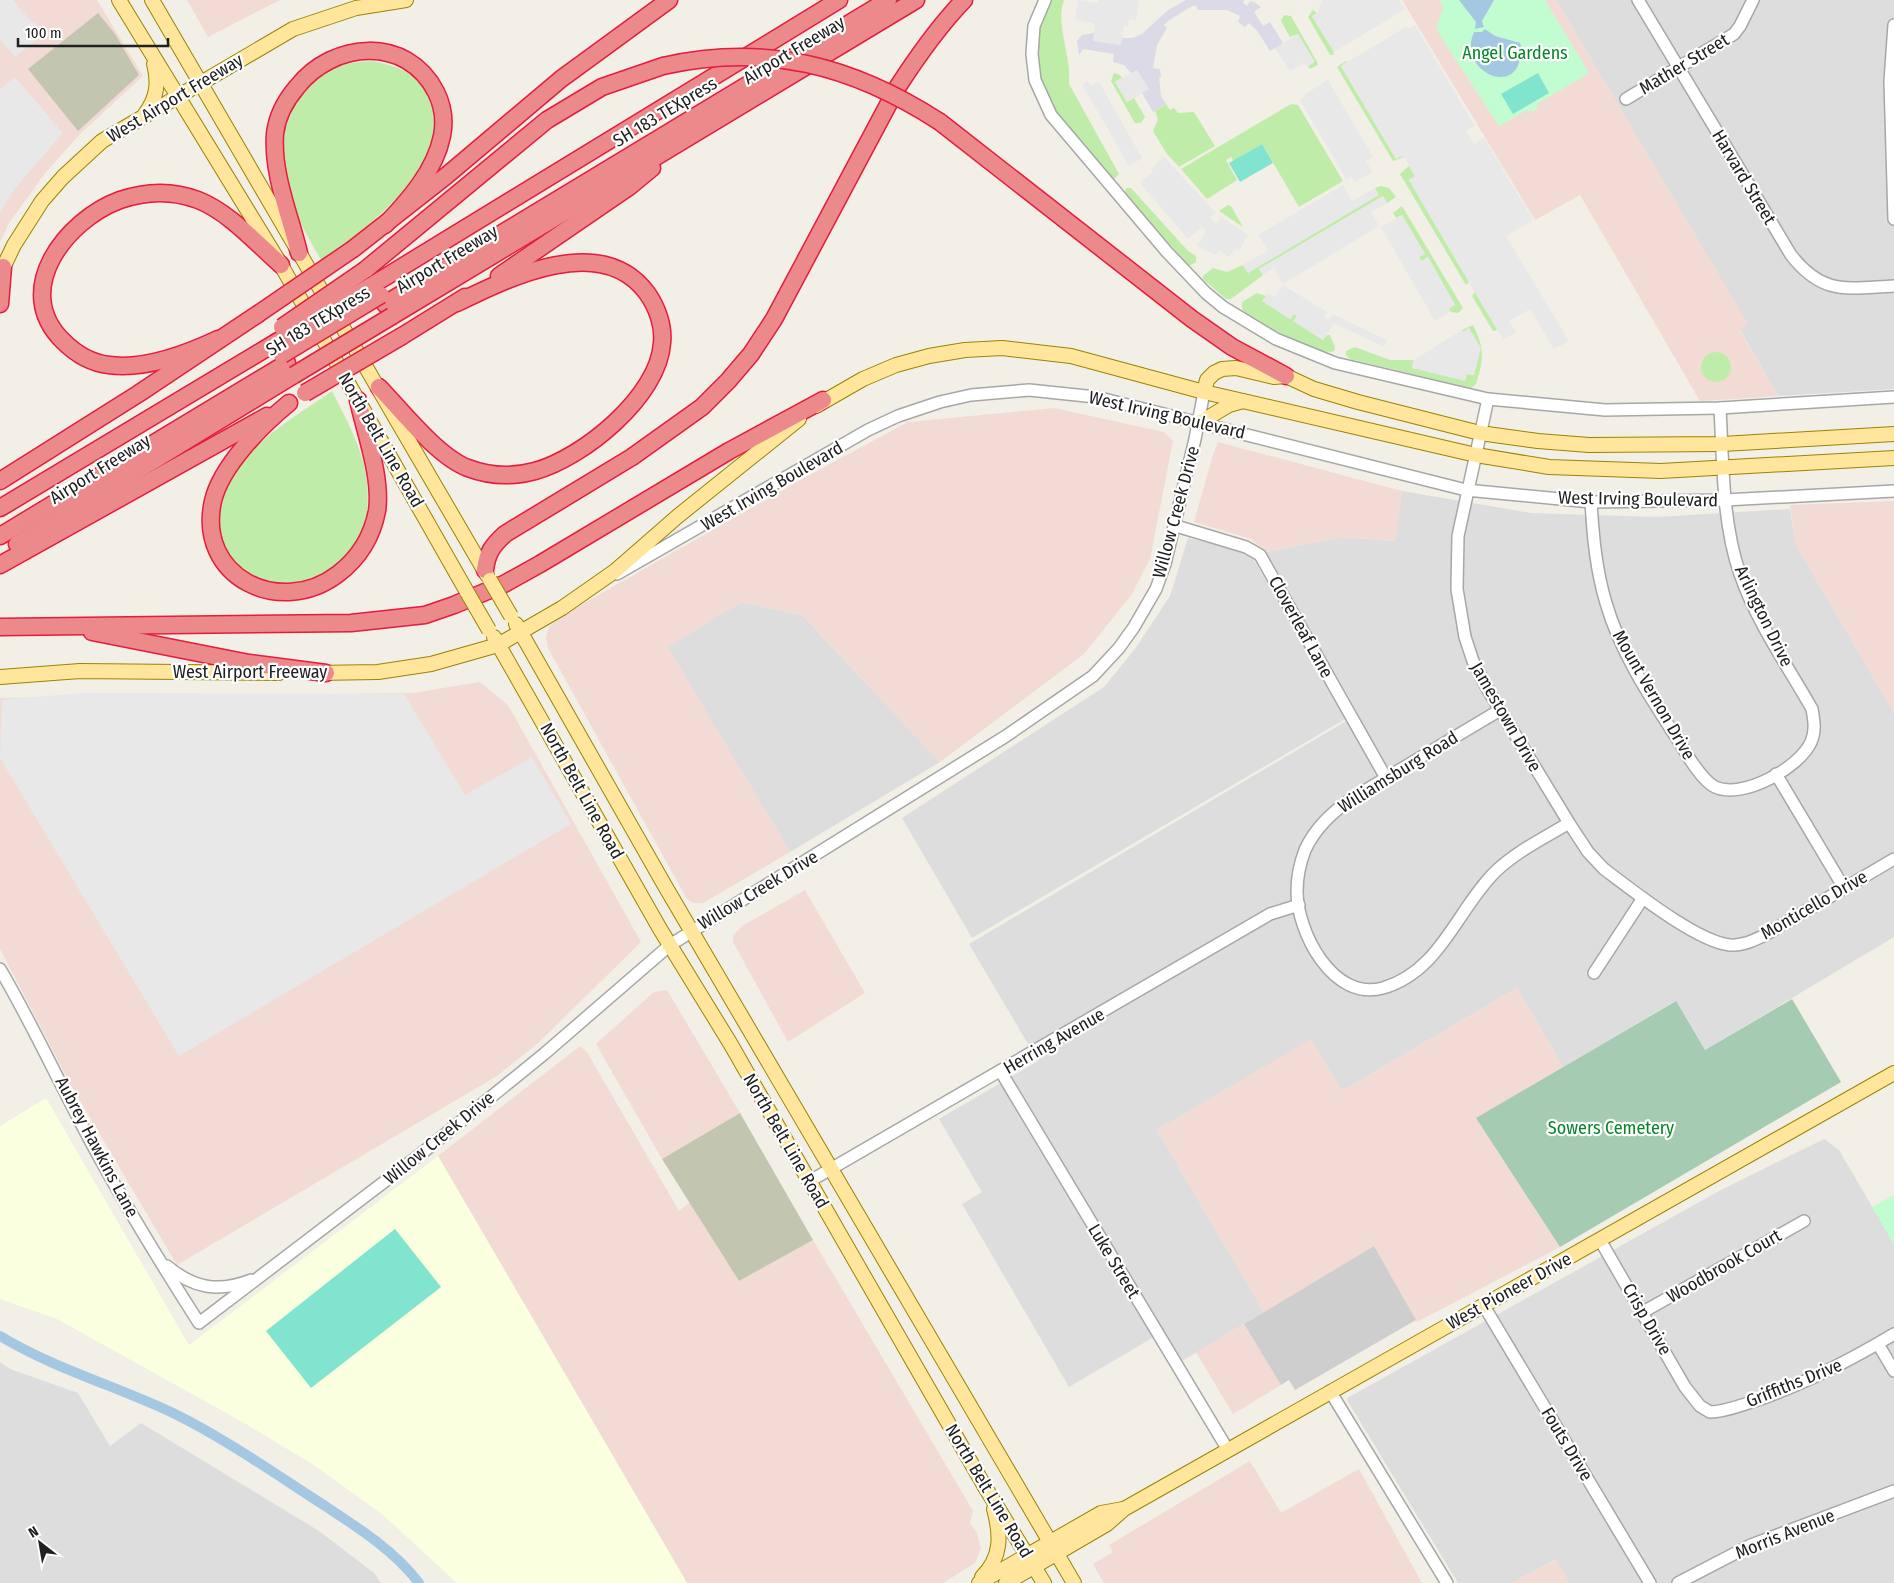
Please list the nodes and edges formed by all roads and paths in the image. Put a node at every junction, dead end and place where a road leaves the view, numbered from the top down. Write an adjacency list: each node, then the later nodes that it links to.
1 (119, 0): 14 (main road, North Belt Line Road)
2 (152, 0): 16 (main road, North Belt Line Road)
3 (406, 0): 16 (main road, West Airport Freeway)
4 (669, 0): 22 (highway)
5 (839, 0): 27 (highway, Airport Freeway)
6 (870, 0): 27 (highway, SH 183 TEXpress)
7 (888, 0): 27 (highway, SH 183 TEXpress)
8 (916, 0): 20 (highway, Airport Freeway)
9 (964, 0): 60 (highway)
10 (1045, 0): 36 (street)
11 (1638, 0): 15 (street, Harvard Street)
12 (1753, 0): 15 (street, Mather Street)
13 (1894, 25): 21 (street)
14 (152, 56): 17 (main road, North Belt Line Road); 19 (main road)
15 (1679, 68): 18 (street, Mather Street); 26 (street, Harvard Street)
16 (200, 83): 17 (main road, West Airport Freeway); 23 (main road, North Belt Line Road)
17 (178, 96): 19 (main road, West Airport Freeway); 24 (main road, North Belt Line Road)
18 (1626, 99)
19 (143, 117): 25 (main road, West Airport Freeway)
20 (688, 137): 27 (highway, Airport Freeway); 28 (highway)
21 (1894, 219)
22 (385, 225): 23 (highway); 30 (highway, bridge)
23 (299, 253): 33 (main road, North Belt Line Road)
24 (280, 265): 30 (highway); 37 (main road, North Belt Line Road)
25 (2, 271): 29 (highway)
26 (1894, 286)
27 (383, 300): 31 (highway, Airport Freeway, bridge); 31 (highway, Airport Freeway, bridge)
28 (457, 303): 33 (highway); 40 (highway, bridge)
29 (0, 304)
30 (218, 340): 49 (highway)
31 (281, 354): 32 (highway, bridge); 54 (highway, Airport Freeway); 55 (highway, SH 183 TEXpress); 57 (highway, SH 183 TEXpress); 58 (highway, Airport Freeway)
32 (1286, 376): 34 (main road); 43 (main road)
33 (379, 387): 60 (main road, North Belt Line Road)
34 (1204, 392): 38 (main road, West Irving Boulevard); 39 (main road, West Irving Boulevard); 42 (street, Willow Creek Drive)
35 (1894, 397): 41 (street)
36 (1488, 399): 41 (street); 43 (street, Jamestown Drive)
37 (358, 400): 40 (highway); 65 (main road, North Belt Line Road, bridge)
38 (823, 400): 61 (main road, West Irving Boulevard); 62 (highway)
39 (1244, 401): 42 (main road); 46 (main road, West Irving Boulevard)
40 (289, 403): 59 (highway)
41 (1720, 408): 45 (street, Arlington Drive)
42 (1199, 422): 50 (street, West Irving Boulevard); 56 (street, Willow Creek Drive); 61 (street, West Irving Boulevard)
43 (1480, 433): 45 (main road); 46 (street, Jamestown Drive)
44 (1894, 434): 45 (main road)
45 (1722, 444): 48 (street, Arlington Drive)
46 (1476, 456): 48 (main road, West Irving Boulevard); 50 (street, Jamestown Drive)
47 (1894, 458): 48 (main road, West Irving Boulevard)
48 (1724, 467): 52 (street, Arlington Drive)
49 (0, 481)
50 (1466, 490): 53 (street, West Irving Boulevard); 68 (street, Jamestown Drive)
51 (1894, 491): 52 (street, West Irving Boulevard)
52 (1725, 500): 53 (street, West Irving Boulevard); 69 (street, Arlington Drive)
53 (1591, 502): 69 (street, Mount Vernon Drive)
54 (0, 508)
55 (0, 526)
56 (1176, 526): 70 (street, Cloverleaf Lane); 76 (street, Willow Creek Drive)
57 (0, 536)
58 (0, 554)
59 (0, 565)
60 (488, 575): 64 (main road, North Belt Line Road, bridge)
61 (592, 589): 64 (main road, West Irving Boulevard)
62 (33, 625): 63 (highway); 66 (highway)
63 (0, 627)
64 (520, 632): 65 (main road, West Irving Boulevard); 76 (main road, North Belt Line Road)
65 (498, 645): 66 (main road, West Airport Freeway); 77 (main road, North Belt Line Road)
66 (326, 673): 67 (main road, West Airport Freeway)
67 (0, 677)
68 (1500, 710): 70 (street, Williamsburg Road); 71 (street, Jamestown Drive)
69 (1776, 774): 73 (street)
70 (1386, 778): 75 (street, Williamsburg Road)
71 (1569, 823): 74 (street, Jamestown Drive); 75 (street, Williamsburg Road)
72 (1894, 859): 73 (street, Monticello Drive)
73 (1844, 888): 78 (street, Monticello Drive)
74 (1644, 898): 78 (street, Jamestown Drive); 80 (street)
75 (1299, 905): 81 (street, Herring Avenue)
76 (692, 930): 77 (street, Willow Creek Drive); 83 (main road, North Belt Line Road)
77 (670, 945): 84 (main road, North Belt Line Road); 88 (street, Willow Creek Drive)
78 (1731, 945)
79 (0, 969): 87 (street, Aubrey Hawkins Lane)
80 (1594, 973)
81 (1001, 1072): 83 (street, Herring Avenue); 97 (street, Luke Street)
82 (1894, 1074): 86 (main road, West Pioneer Drive)
83 (830, 1169): 84 (street, Herring Avenue); 101 (main road, North Belt Line Road)
84 (810, 1181): 99 (main road, North Belt Line Road)
85 (1804, 1221): 90 (street, Woodbrook Court)
86 (1600, 1240): 89 (main road, West Pioneer Drive); 90 (street, Crisp Drive)
87 (158, 1258): 88 (street); 91 (street, Aubrey Hawkins Lane)
88 (264, 1275): 91 (street, Willow Creek Drive)
89 (1484, 1306): 95 (main road, West Pioneer Drive); 110 (street, Fouts Drive)
90 (1643, 1312): 96 (street, Crisp Drive)
91 (199, 1323)
92 (1894, 1334): 93 (street, Griffiths Drive)
93 (1878, 1344): 94 (street); 96 (street, Griffiths Drive)
94 (1894, 1371)
95 (1330, 1392): 97 (main road, West Pioneer Drive); 109 (street)
96 (1693, 1398)
97 (1228, 1450): 100 (main road, West Pioneer Drive)
98 (1894, 1491): 111 (street, Morris Avenue)
99 (990, 1496): 102 (main road, North Belt Line Road); 105 (main road)
100 (1124, 1509): 101 (main road, West Pioneer Drive); 103 (main road, West Pioneer Drive)
101 (1048, 1541): 102 (main road, West Pioneer Drive); 103 (main road, North Belt Line Road)
102 (1027, 1554): 104 (main road, North Belt Line Road); 105 (main road, West Pioneer Drive)
103 (1056, 1554): 104 (main road, West Pioneer Drive); 108 (main road, North Belt Line Road)
104 (1034, 1567): 106 (main road, West Pioneer Drive); 107 (main road, North Belt Line Road)
105 (978, 1583)
106 (1006, 1583)
107 (1044, 1583)
108 (1074, 1583)
109 (1447, 1583)
110 (1650, 1583)
111 (1678, 1583)

